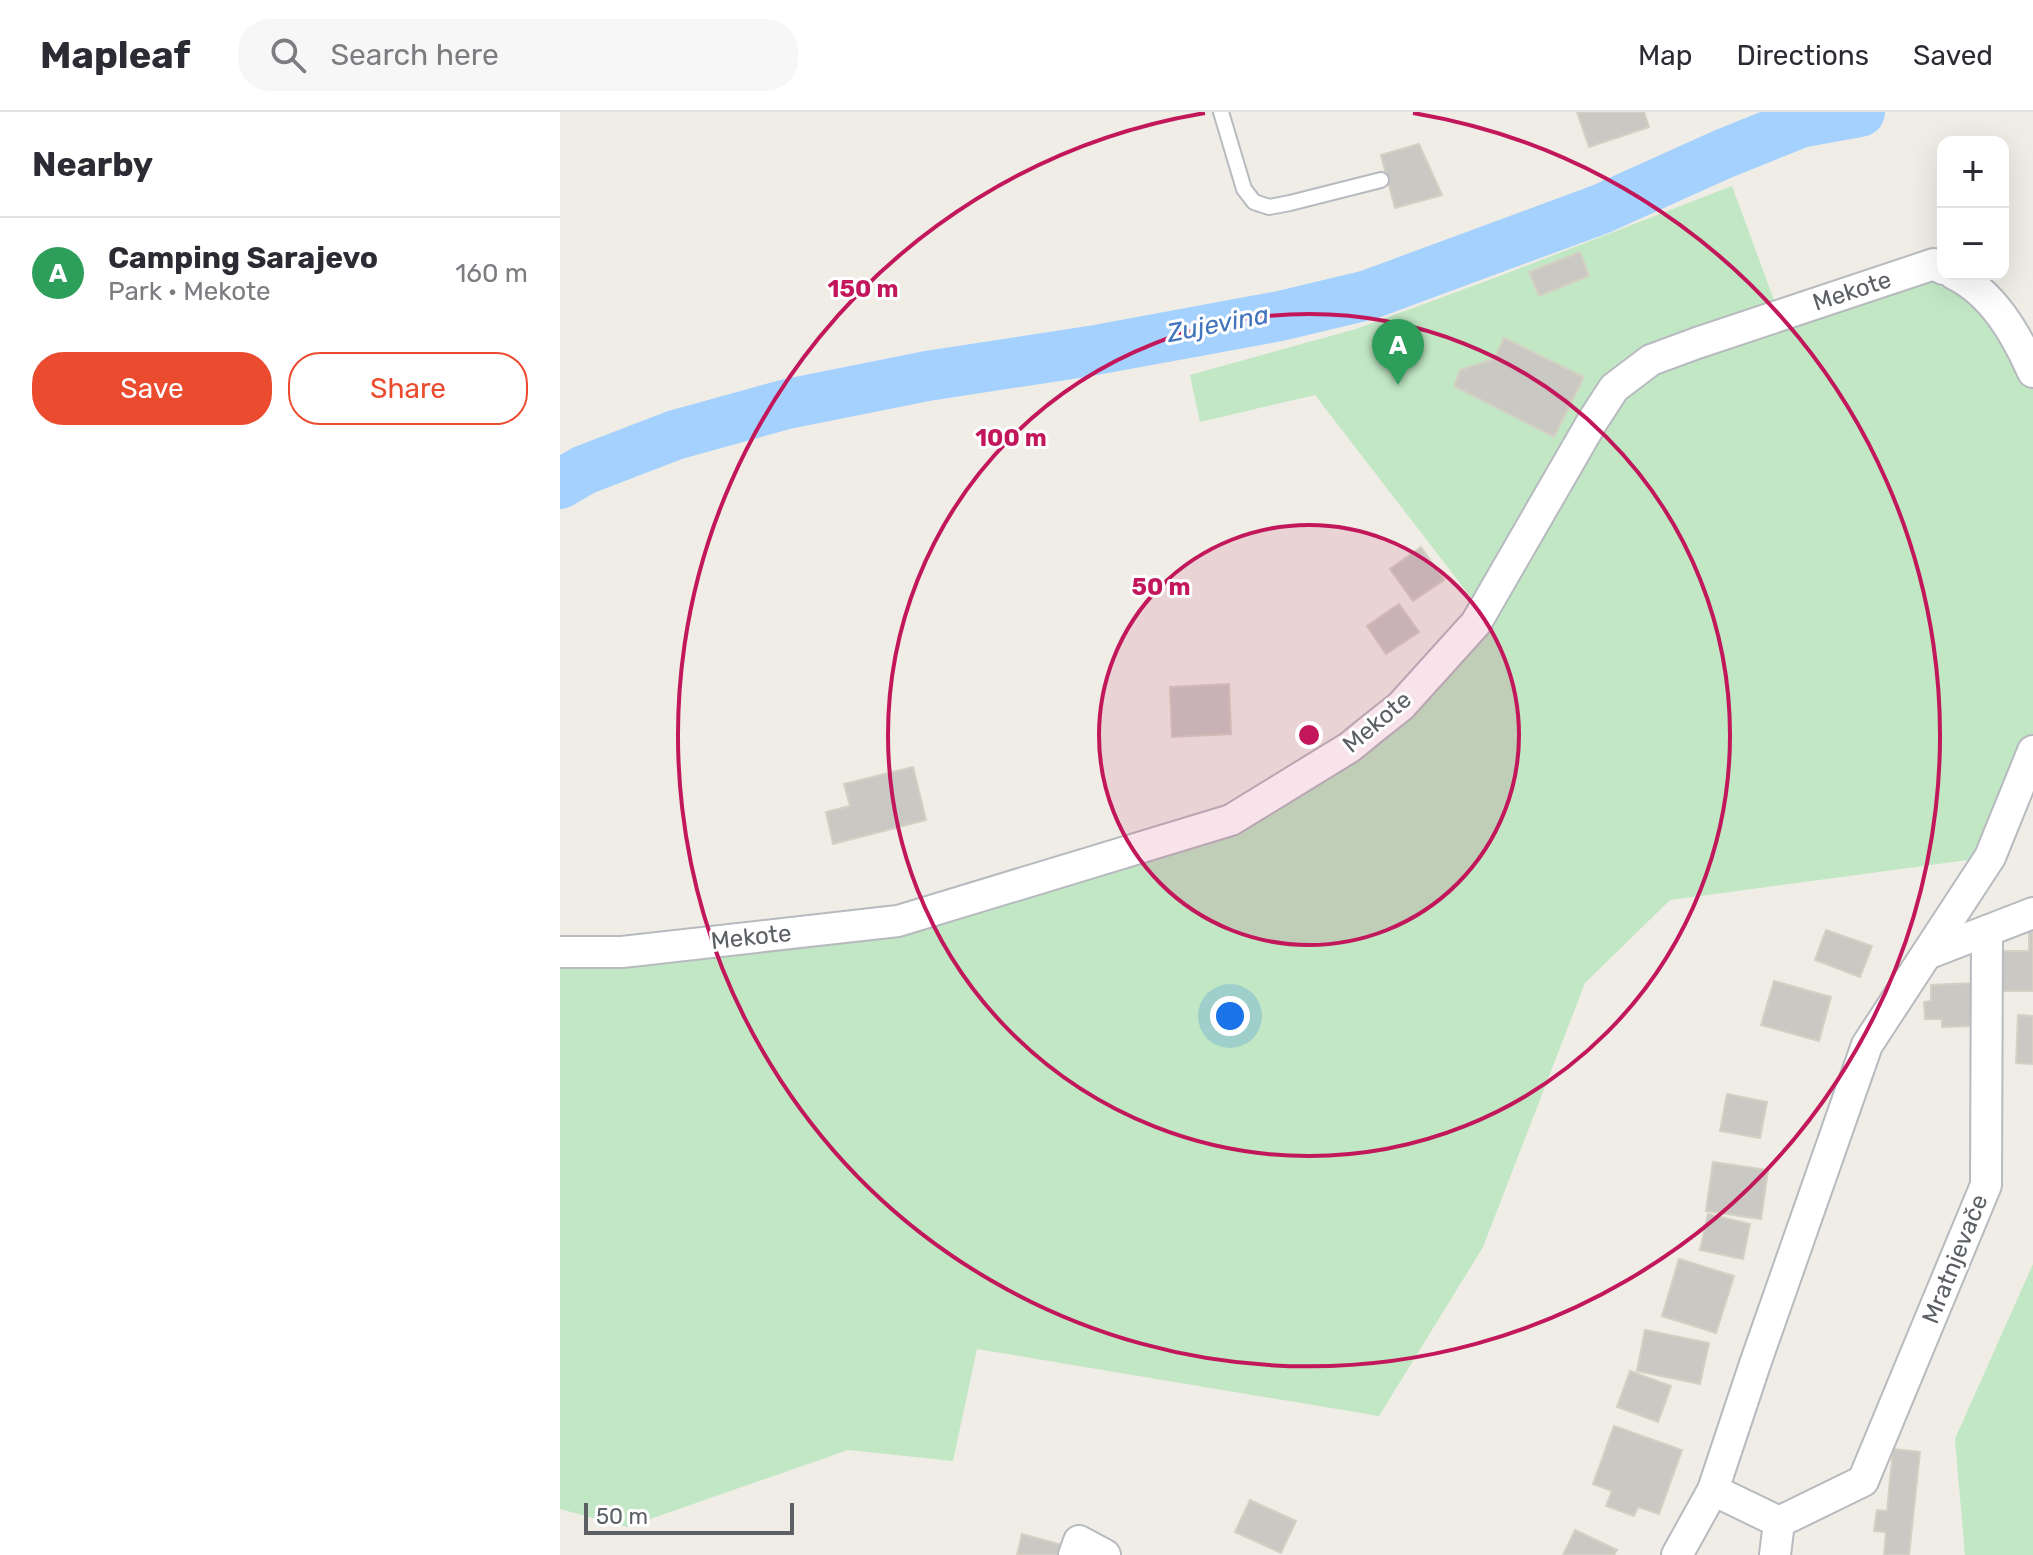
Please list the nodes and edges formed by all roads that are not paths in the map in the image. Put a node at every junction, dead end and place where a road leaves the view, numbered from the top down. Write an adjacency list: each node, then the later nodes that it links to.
1 (1221, 112): 2 (lane)
2 (1381, 180)
3 (1937, 266): 9 (street, Mekote)
4 (1963, 280): 5 (street)
5 (2033, 372)
6 (2033, 751): 10 (street)
7 (2033, 913): 8 (street)
8 (1987, 931): 10 (street); 12 (street, Mratnjevače)
9 (560, 952)
10 (1927, 954): 11 (street)
11 (1713, 1490): 12 (street); 15 (street)
12 (1779, 1522): 16 (street)
13 (1074, 1555): 14 (street)
14 (1105, 1555)
15 (1677, 1555)
16 (1775, 1555)

